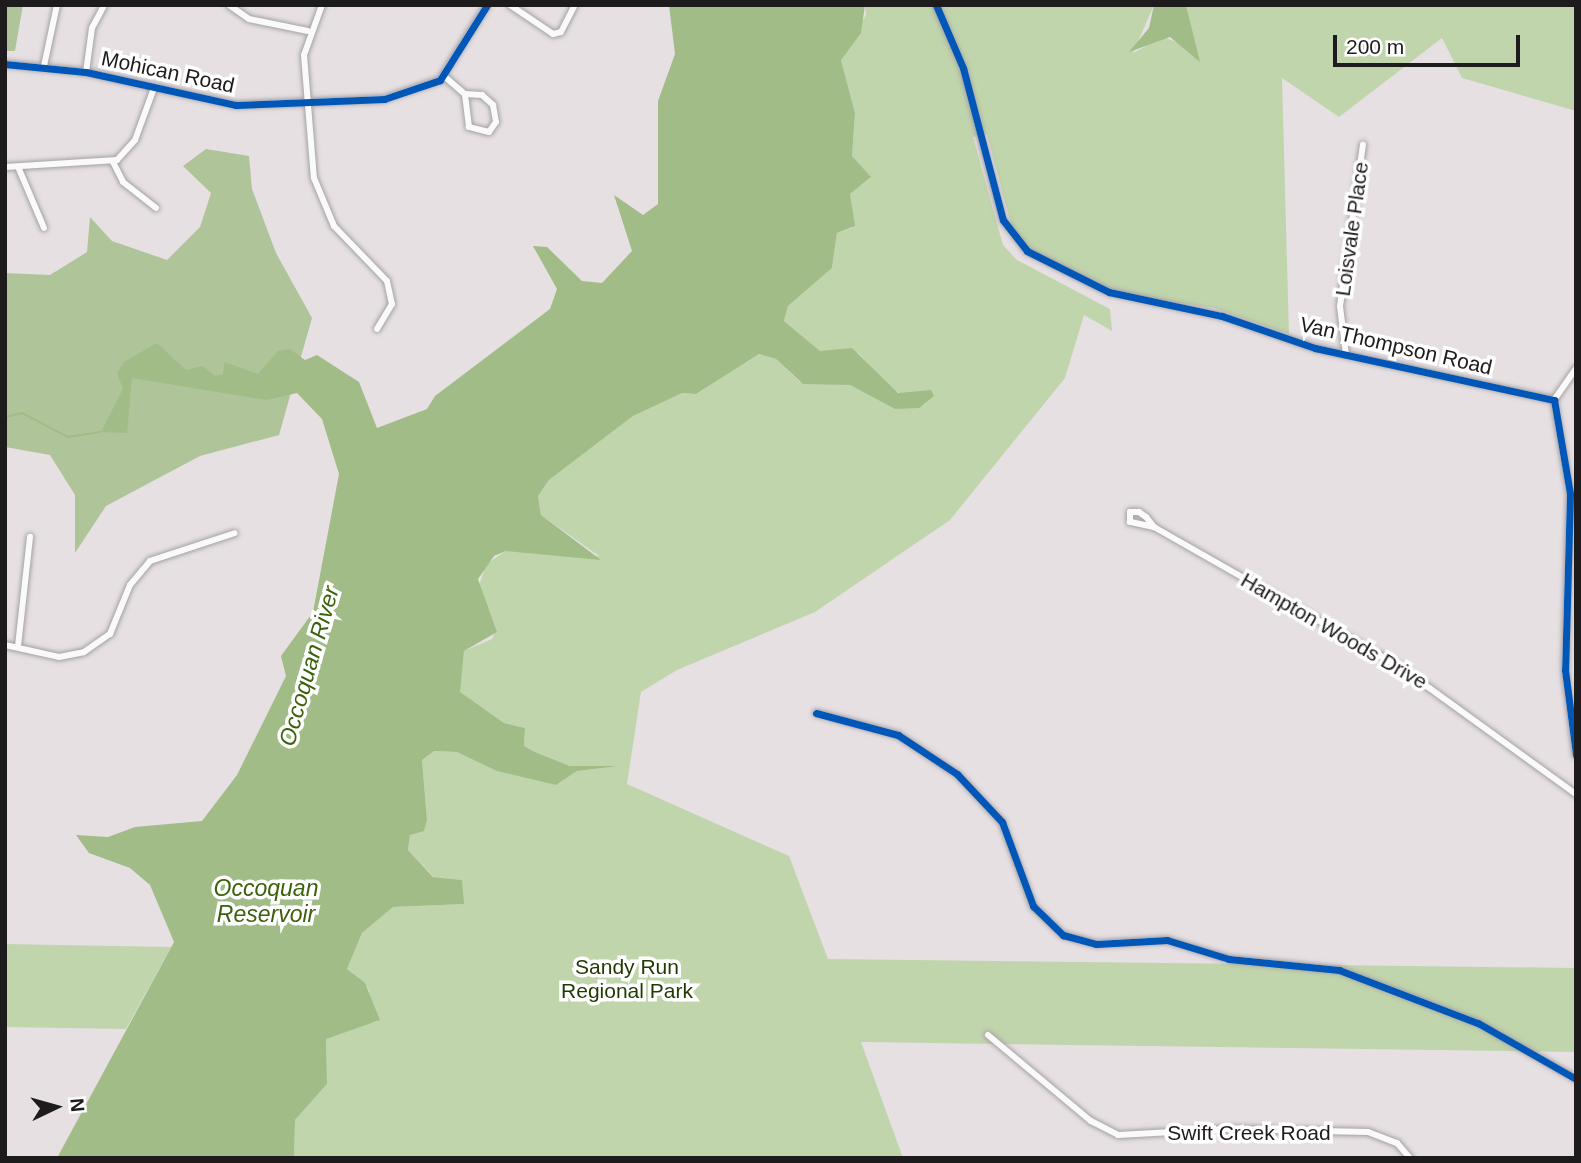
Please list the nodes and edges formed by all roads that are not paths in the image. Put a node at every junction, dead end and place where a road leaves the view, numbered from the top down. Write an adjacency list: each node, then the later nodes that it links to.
1 (57, 5): 11 (street)
2 (104, 5): 12 (street)
3 (229, 5): 9 (street)
4 (322, 5): 9 (street)
5 (487, 5): 13 (street)
6 (510, 5): 7 (street)
7 (575, 5)
8 (936, 5): 24 (street, Van Thompson Road)
9 (308, 31): 16 (street)
10 (5, 64): 11 (street, Mohican Road)
11 (44, 65): 12 (street, Mohican Road)
12 (86, 72): 14 (street, Mohican Road)
13 (444, 76): 15 (street); 16 (street, Mohican Road)
14 (154, 88): 16 (street, Mohican Road); 18 (street)
15 (465, 94): 15 (street)
16 (307, 105): 23 (street)
17 (1363, 145): 24 (street, Loisvale Place)
18 (113, 162): 20 (street); 21 (street)
19 (5, 167): 20 (street)
20 (19, 169): 22 (street)
21 (156, 208)
22 (44, 228)
23 (377, 329)
24 (1346, 355): 26 (street, Van Thompson Road)
25 (1576, 368): 26 (street)
26 (1554, 400): 30 (street)
27 (1154, 527): 35 (street, Hampton Woods Drive)
28 (235, 533): 32 (street)
29 (30, 537): 32 (street)
30 (1574, 541): 34 (street)
31 (5, 645): 32 (street)
32 (18, 646)
33 (816, 713): 37 (street)
34 (1576, 755)
35 (1576, 794)
36 (988, 1035): 38 (street, Swift Creek Road)
37 (1576, 1079)
38 (1410, 1158)

